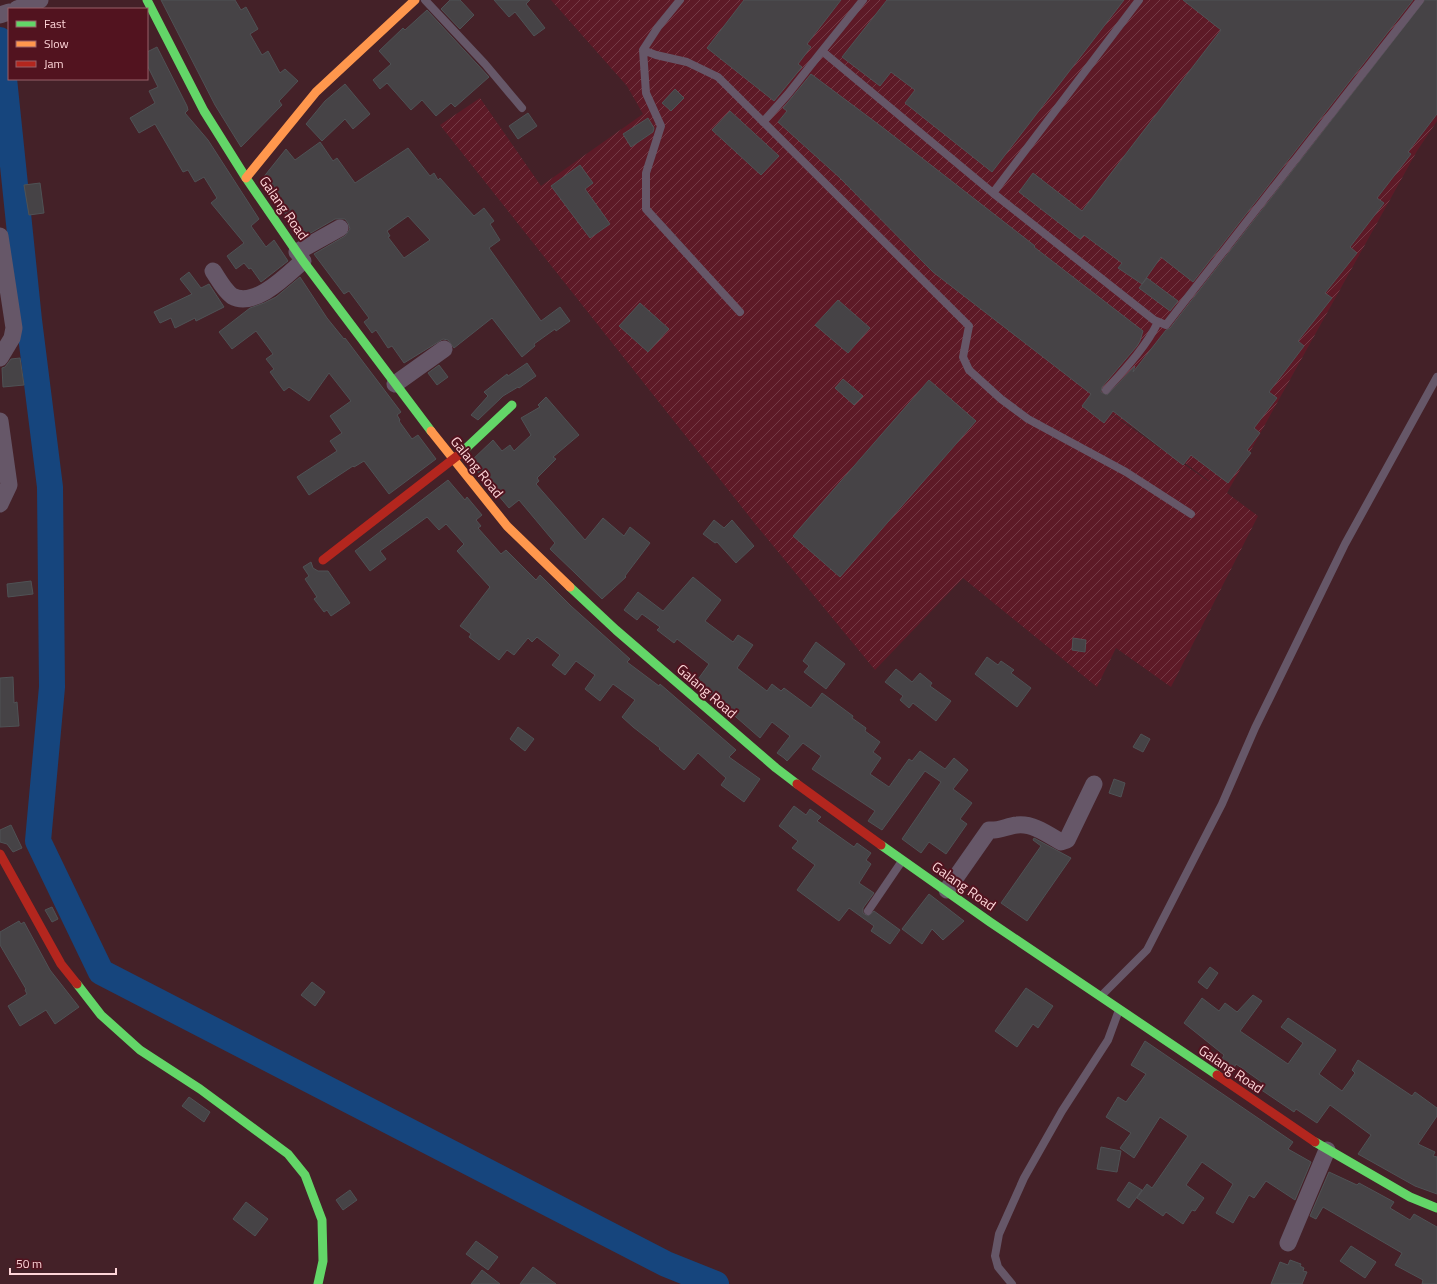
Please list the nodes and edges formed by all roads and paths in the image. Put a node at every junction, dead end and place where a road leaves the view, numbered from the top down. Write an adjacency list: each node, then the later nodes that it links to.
1 (40, 0): 9 (street)
2 (147, 0): 14 (street, Galang Road)
3 (414, 0): 14 (street)
4 (425, 0): 12 (lane)
5 (680, 0): 10 (lane)
6 (863, 0): 11 (lane)
7 (1139, 0): 15 (lane)
8 (1420, 0): 21 (lane)
9 (20, 8)
10 (643, 50): 13 (lane); 20 (lane)
11 (822, 51): 13 (lane); 15 (lane)
12 (522, 108)
13 (763, 122): 31 (lane)
14 (246, 178): 18 (street, Galang Road)
15 (993, 193): 21 (lane)
16 (340, 228): 18 (street)
17 (0, 236): 23 (street)
18 (300, 256): 19 (street); 25 (street, Galang Road)
19 (213, 271)
20 (740, 312)
21 (1158, 322): 26 (lane)
22 (444, 349): 25 (street)
23 (0, 358)
24 (1437, 377): 38 (lane)
25 (395, 384): 29 (street, Galang Road)
26 (1106, 390)
27 (512, 405): 29 (street)
28 (0, 421): 30 (street)
29 (453, 461): 32 (street); 35 (street, Galang Road)
30 (0, 504)
31 (1191, 514)
32 (323, 560)
33 (1094, 784): 36 (street)
34 (0, 854): 43 (street)
35 (902, 860): 36 (street, Galang Road); 37 (lane)
36 (946, 890): 38 (street, Galang Road)
37 (868, 911)
38 (1101, 996): 39 (street, Galang Road)
39 (1120, 1009): 40 (street, Galang Road); 44 (lane)
40 (1327, 1150): 41 (street, Galang Road); 42 (street)
41 (1437, 1208)
42 (1288, 1243)
43 (318, 1284)
44 (1012, 1284)

